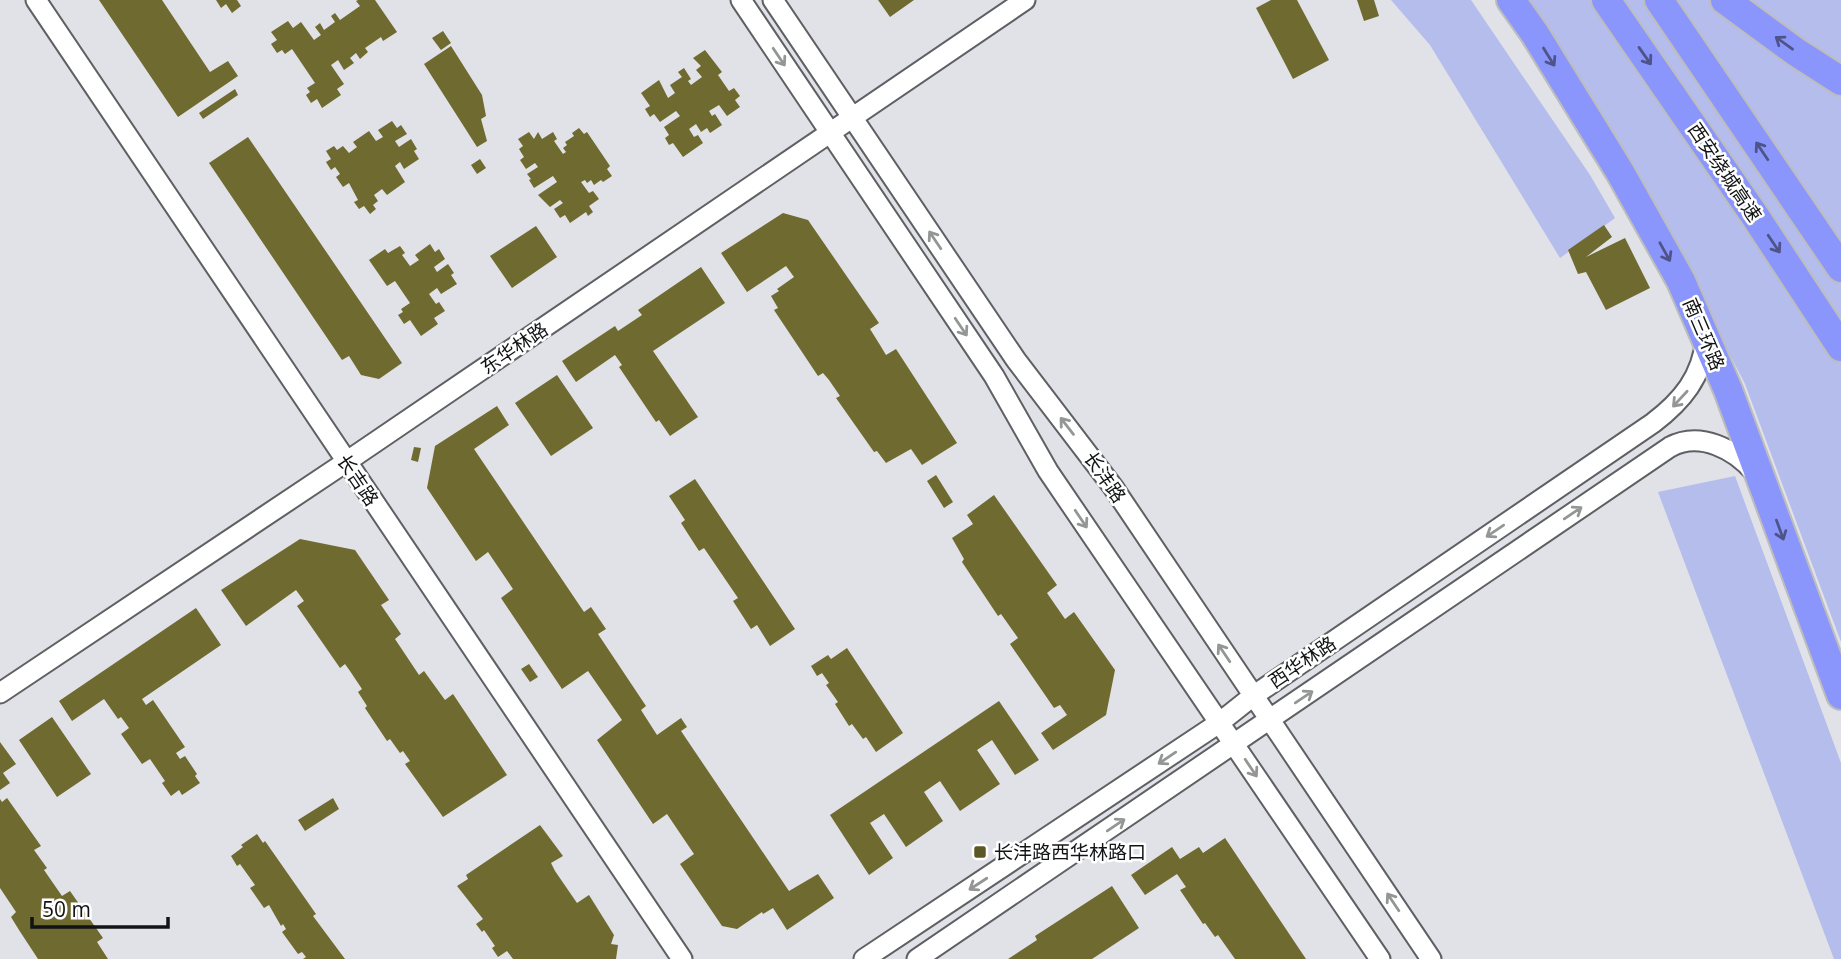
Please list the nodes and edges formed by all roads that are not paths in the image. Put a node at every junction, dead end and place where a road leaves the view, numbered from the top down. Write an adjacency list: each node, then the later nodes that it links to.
1 (36, 0): 17 (street, 长吉路)
2 (741, 0): 11 (street, one-way to 11)
3 (773, 0): 10 (street, 长沣路)
4 (1025, 0): 10 (street, 东华林路)
5 (1511, 0): 14 (highway, 南三环路, one-way to 14)
6 (1606, 0): 13 (highway, 西安绕城高速, one-way to 13)
7 (1658, 0): 12 (highway, one-way to 7)
8 (1725, 0): 9 (highway, one-way to 8)
9 (1841, 80)
10 (852, 118): 11 (street, 东华林路); 21 (street, 长沣路, one-way to 10)
11 (830, 132): 17 (street, 东华林路); 23 (street, one-way to 23)
12 (1841, 268)
13 (1812, 301): 15 (highway, 西安绕城高速); 16 (highway)
14 (1706, 338): 18 (highway, 南三环路); 21 (street, 西华林路, one-way to 21)
15 (1841, 347)
16 (1841, 355)
17 (346, 461): 19 (street, 东华林路); 25 (street, 长吉路)
18 (1763, 483): 20 (highway, 南三环路, one-way to 20); 22 (street, 西华林路, one-way to 18)
19 (0, 693)
20 (1841, 695)
21 (1253, 696): 22 (street, 长沣路); 23 (street, 西华林路)
22 (1270, 720): 24 (street, 西华林路); 29 (street, 长沣路, one-way to 22)
23 (1219, 723): 24 (street); 26 (street, 西华林路, one-way to 26)
24 (1234, 744): 27 (street, 西华林路, one-way to 24); 28 (street, one-way to 28)
25 (682, 959)
26 (864, 959)
27 (917, 959)
28 (1380, 959)
29 (1431, 959)

